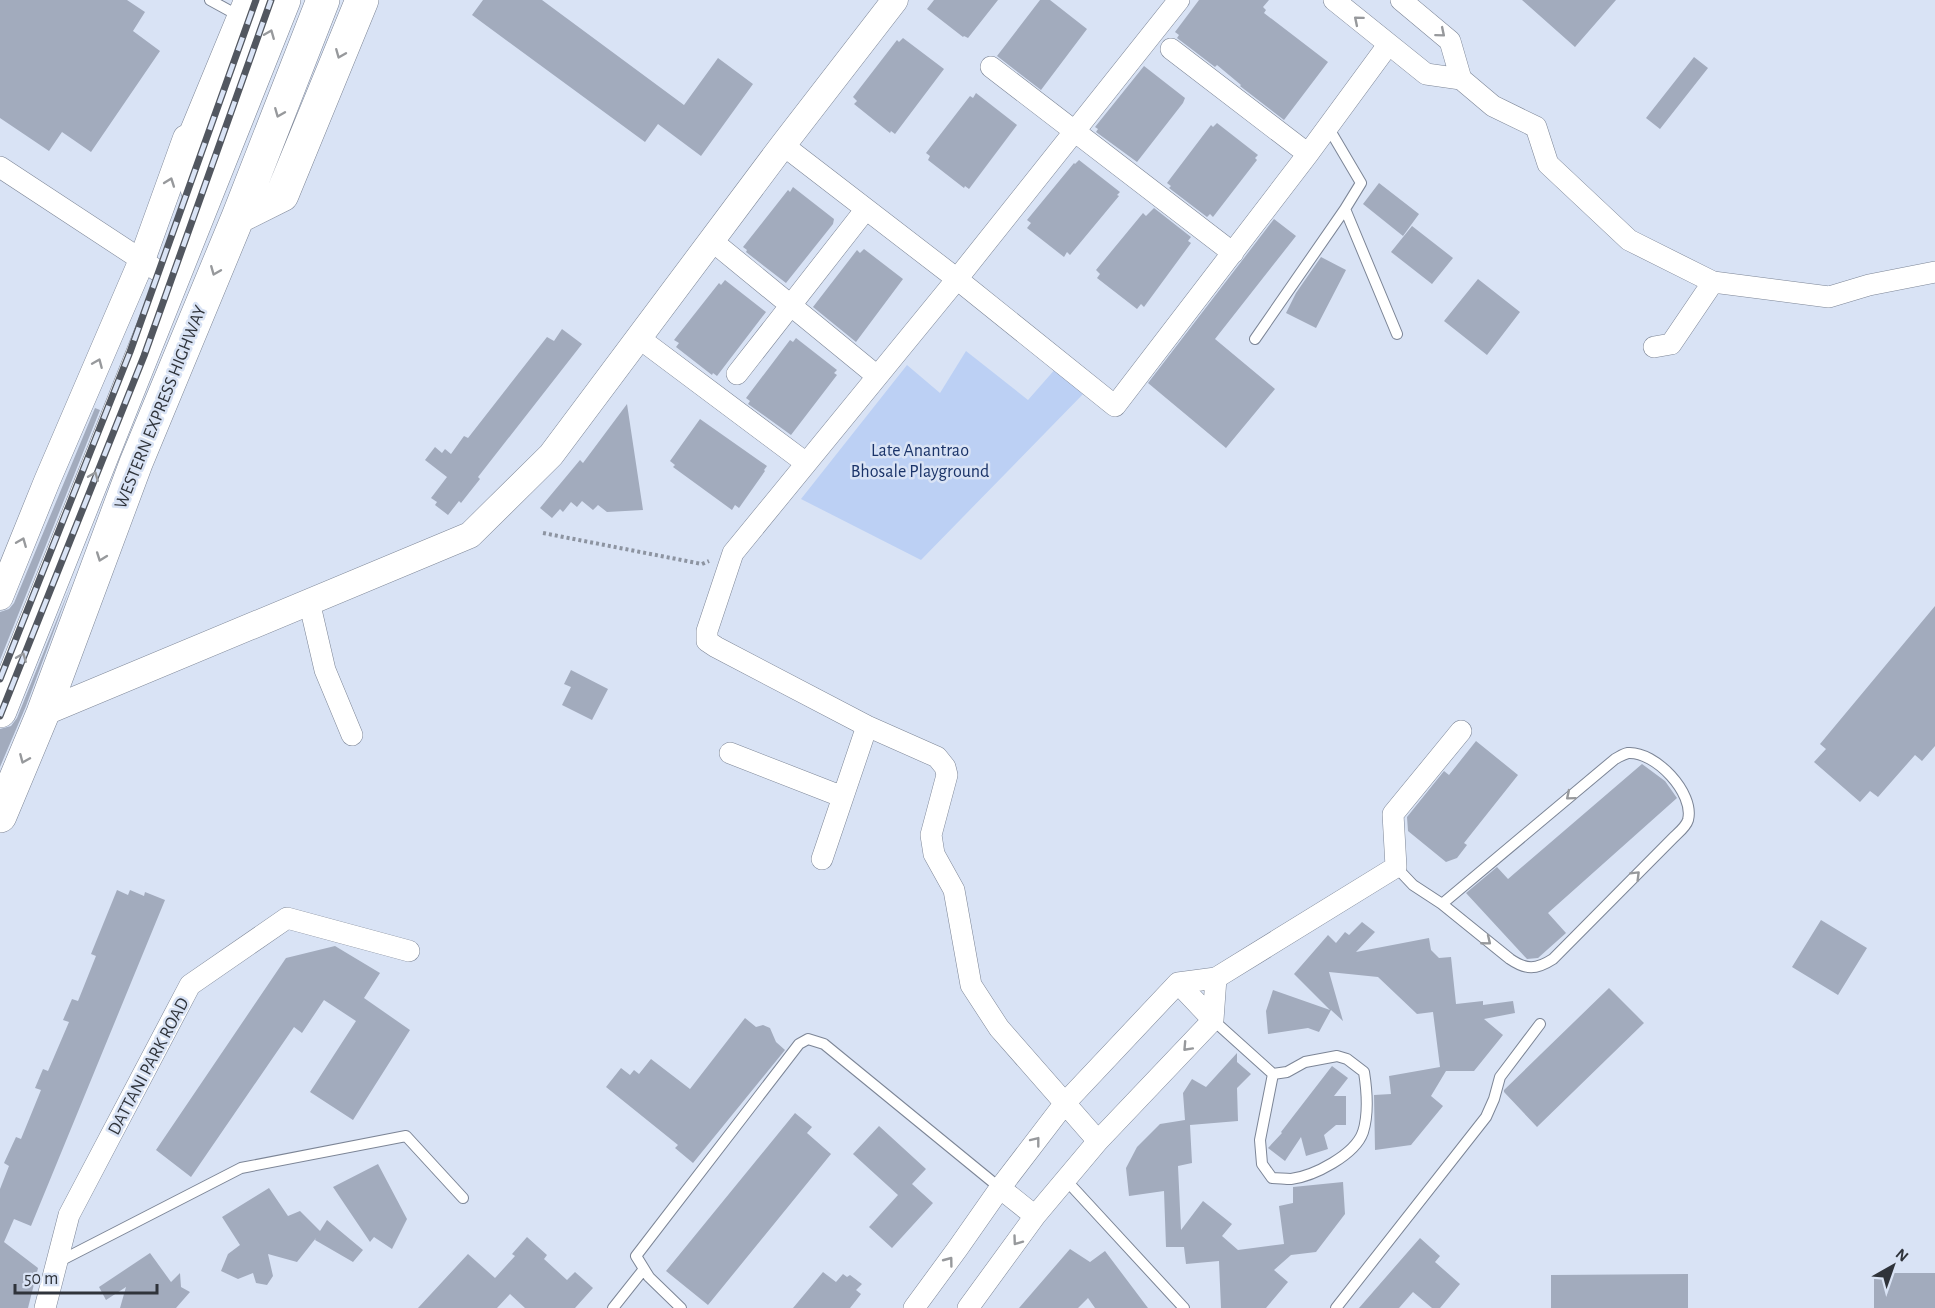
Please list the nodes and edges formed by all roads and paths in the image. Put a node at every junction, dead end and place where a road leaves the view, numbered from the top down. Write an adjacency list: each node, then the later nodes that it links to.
1 (210, 0): 9 (lane)
2 (284, 0): 19 (highway, WESTERN EXPRESS HIGHWAY, one-way to 2)
3 (323, 0): 22 (highway, WESTERN EXPRESS HIGHWAY, one-way to 22)
4 (362, 0): 22 (highway, one-way to 22)
5 (895, 0): 16 (street)
6 (1179, 0): 15 (street)
7 (1334, 0): 10 (street, one-way to 7)
8 (1401, 0): 13 (street, one-way to 13)
9 (241, 8): 19 (highway); 25 (street, one-way to 9)
10 (1388, 45): 13 (street); 14 (street)
11 (1171, 49): 17 (street)
12 (991, 67): 15 (street)
13 (1461, 79): 29 (street)
14 (1328, 127): 17 (street); 21 (lane)
15 (1073, 132): 24 (street); 27 (street)
16 (783, 145): 20 (street); 23 (street)
17 (1308, 154): 24 (street)
18 (0, 167): 25 (street)
19 (202, 205): 28 (highway, WESTERN EXPRESS HIGHWAY)
20 (866, 209): 27 (street); 30 (street)
21 (1345, 209): 31 (lane); 33 (lane)
22 (238, 217): 43 (highway, WESTERN EXPRESS HIGHWAY, one-way to 43)
23 (711, 240): 30 (street); 32 (street)
24 (1233, 253): 27 (street)
25 (141, 260): 28 (street); 40 (street, one-way to 25)
26 (1935, 272): 29 (street)
27 (957, 279): 36 (street)
28 (171, 280): 42 (highway, WESTERN EXPRESS HIGHWAY, one-way to 28)
29 (1713, 282): 34 (street)
30 (791, 306): 35 (street); 36 (street)
31 (1397, 334)
32 (639, 338): 37 (street); 41 (street)
33 (1255, 339)
34 (1654, 347)
35 (737, 374)
36 (877, 376): 37 (street)
37 (806, 463): 39 (street)
38 (543, 533): 39 (path)
39 (732, 553): 44 (street)
40 (0, 597)
41 (309, 601): 43 (street); 46 (street)
42 (0, 711)
43 (43, 713): 49 (highway, WESTERN EXPRESS HIGHWAY, one-way to 49)
44 (867, 726): 48 (street); 59 (street)
45 (1461, 731): 51 (street)
46 (352, 735)
47 (730, 753): 48 (street)
48 (843, 797): 50 (street)
49 (0, 816)
50 (822, 859)
51 (1396, 867): 52 (lane); 54 (street)
52 (1442, 904): 52 (lane, one-way to 52)
53 (409, 951): 65 (street, DATTANI PARK ROAD)
54 (1216, 978): 55 (street); 56 (street)
55 (1178, 983): 56 (street); 59 (street)
56 (1213, 1020): 58 (lane); 60 (street, one-way to 60)
57 (1540, 1024): 73 (lane)
58 (1273, 1074): 58 (lane)
59 (1065, 1103): 60 (street); 62 (street, one-way to 59)
60 (1098, 1141): 61 (street)
61 (1065, 1179): 64 (street); 72 (lane)
62 (1000, 1188): 64 (street); 66 (lane); 70 (street, one-way to 62)
63 (463, 1198): 65 (lane)
64 (1035, 1216): 71 (street, one-way to 71)
65 (57, 1262): 67 (street, DATTANI PARK ROAD)
66 (644, 1269): 68 (lane); 69 (lane)
67 (45, 1308)
68 (613, 1308)
69 (681, 1308)
70 (914, 1308)
71 (968, 1308)
72 (1184, 1308)
73 (1336, 1308)

